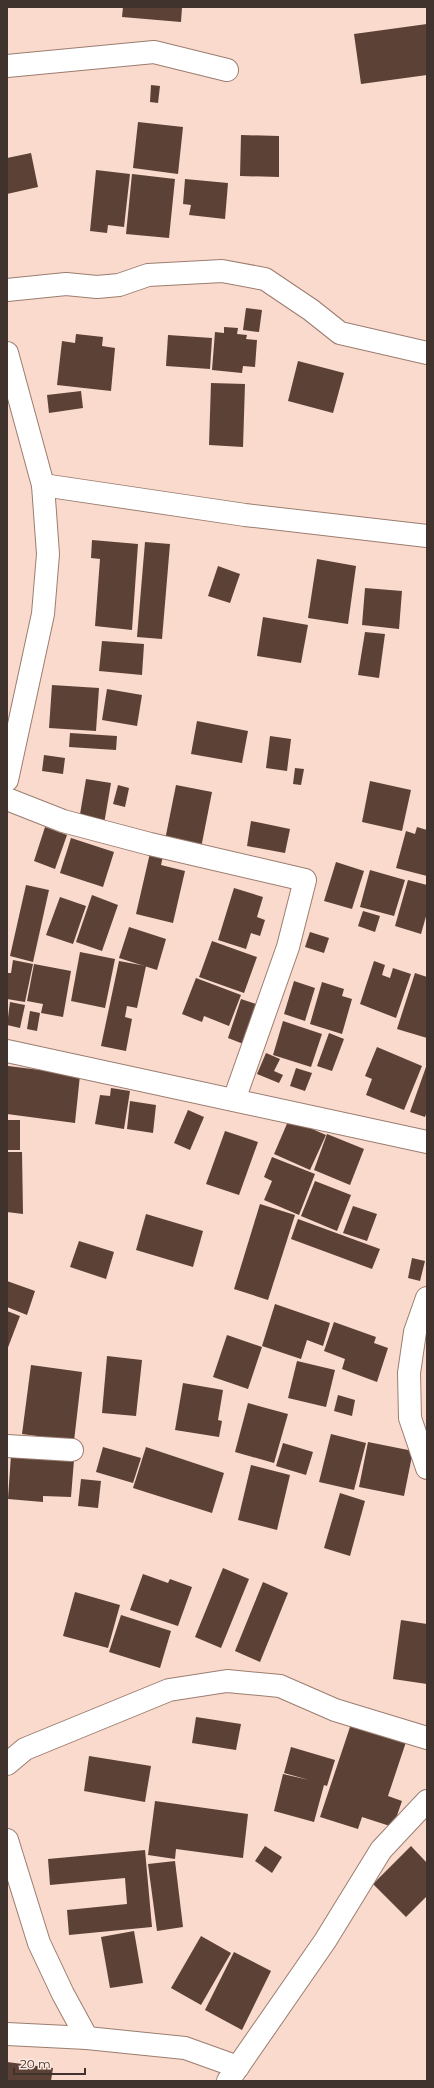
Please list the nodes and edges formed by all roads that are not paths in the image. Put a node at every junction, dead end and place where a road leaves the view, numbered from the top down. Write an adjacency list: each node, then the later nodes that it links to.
1 (7, 66): 2 (street)
2 (226, 70)
3 (7, 290): 5 (street)
4 (7, 353): 6 (street)
5 (427, 353)
6 (43, 486): 7 (street); 8 (street)
7 (427, 536)
8 (7, 780)
9 (7, 799): 11 (street)
10 (7, 1051): 11 (street)
11 (234, 1100): 12 (street)
12 (427, 1142)
13 (427, 1298): 16 (street)
14 (7, 1446): 15 (street)
15 (72, 1450)
16 (427, 1468)
17 (427, 1738): 18 (street)
18 (7, 1764)
19 (427, 1801): 23 (street)
20 (7, 1840): 22 (street)
21 (7, 2034): 22 (street)
22 (87, 2038): 23 (street)
23 (233, 2074)

